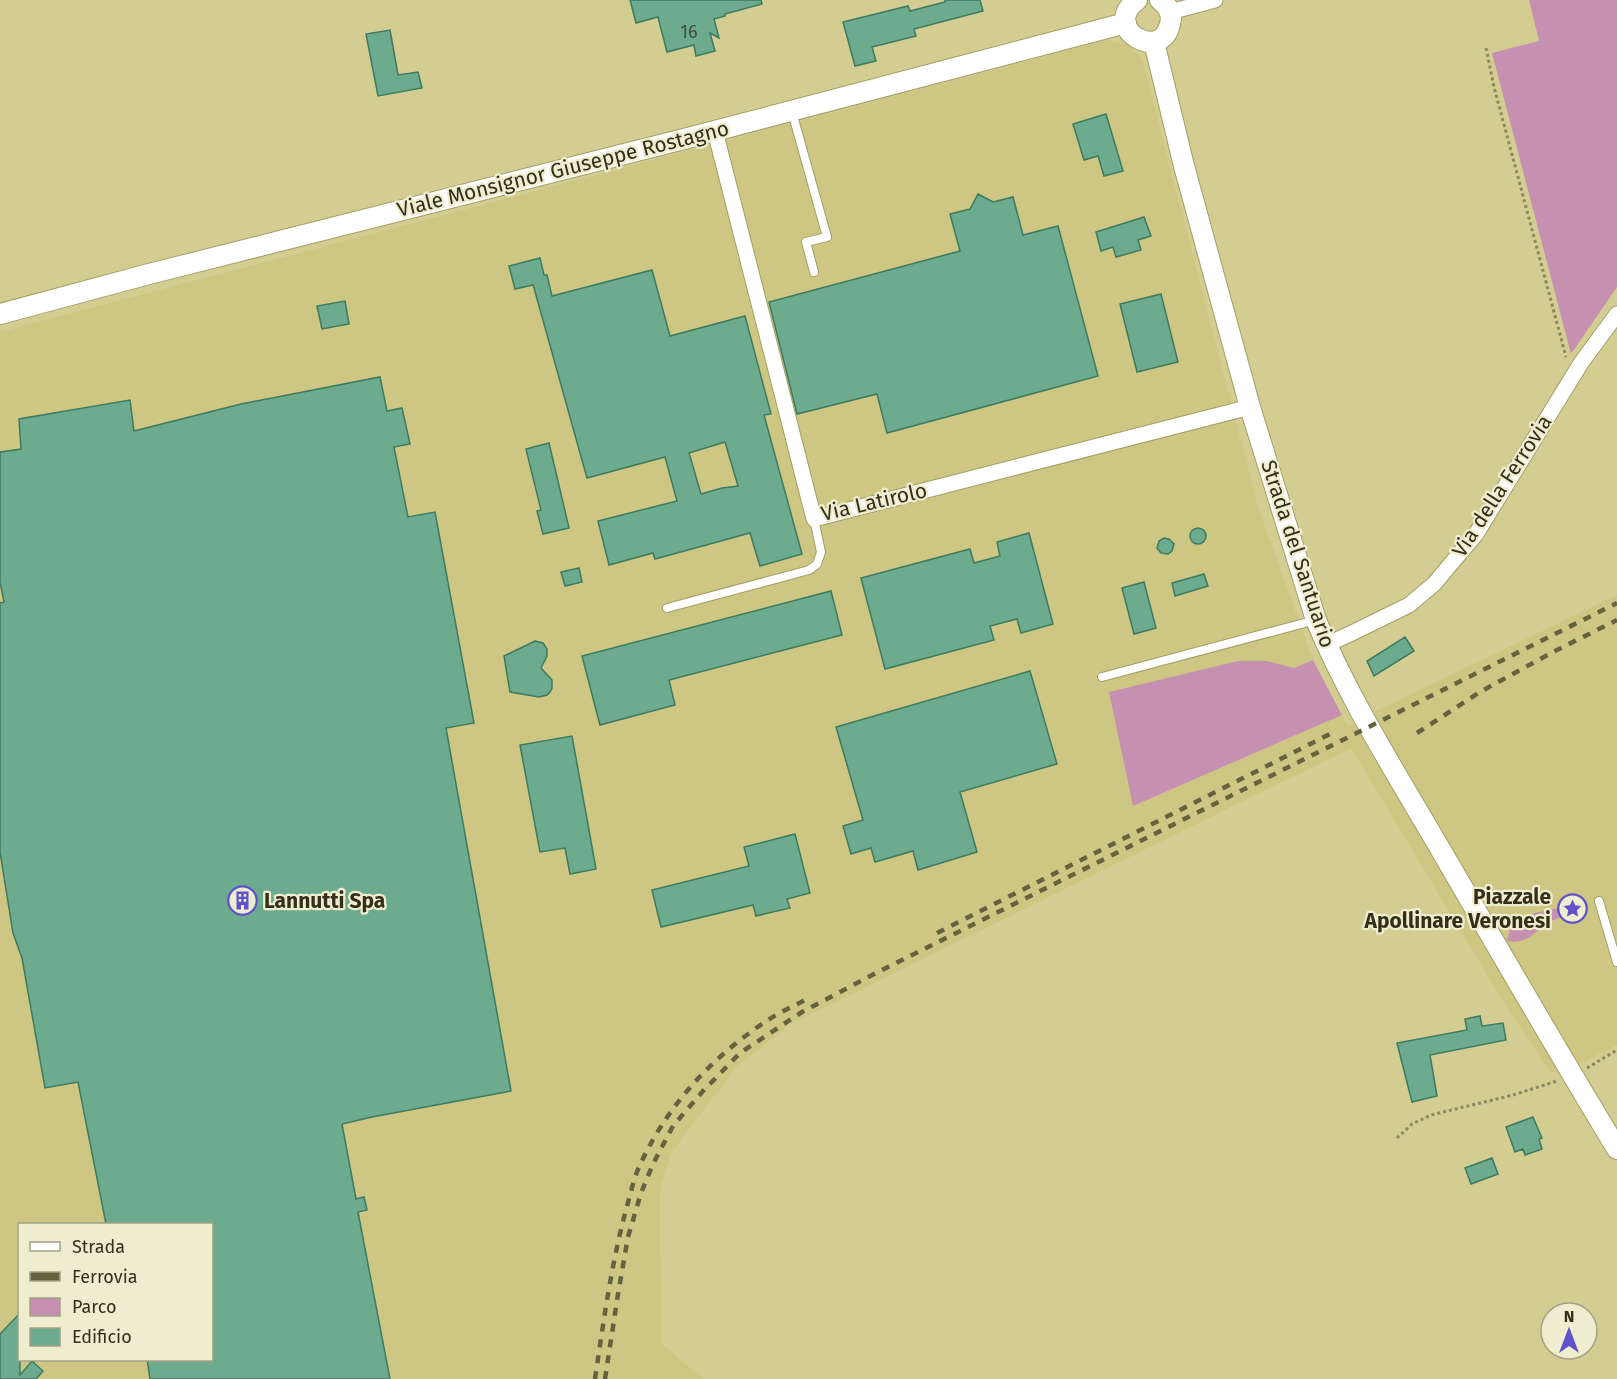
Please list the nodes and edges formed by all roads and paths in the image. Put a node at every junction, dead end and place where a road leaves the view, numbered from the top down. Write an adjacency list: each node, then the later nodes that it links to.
1 (1137, 0): 4 (street)
2 (1215, 0): 3 (street)
3 (1165, 6): 5 (street)
4 (1126, 23): 5 (street); 7 (street, Viale Monsignor Giuseppe Rostagno)
5 (1154, 42): 13 (street, Strada del Santuario)
6 (1486, 48): 12 (path)
7 (792, 111): 8 (street, Viale Monsignor Giuseppe Rostagno); 9 (lane)
8 (715, 130): 10 (street, Viale Monsignor Giuseppe Rostagno); 14 (street, Via Latirolo)
9 (814, 272)
10 (0, 314)
11 (1617, 314): 12 (street, Via della Ferrovia)
12 (1574, 374): 17 (street, Via della Ferrovia)
13 (1250, 407): 14 (street, Via Latirolo); 16 (street, Strada del Santuario)
14 (813, 519): 15 (lane)
15 (668, 608)
16 (1316, 620): 17 (street, Strada del Santuario); 18 (lane)
17 (1326, 645): 22 (street, Strada del Santuario)
18 (1102, 677)
19 (1599, 901): 20 (lane)
20 (1617, 962)
21 (1617, 1050): 22 (path)
22 (1573, 1076): 23 (path); 24 (street, Strada del Santuario)
23 (1397, 1138)
24 (1617, 1149)

